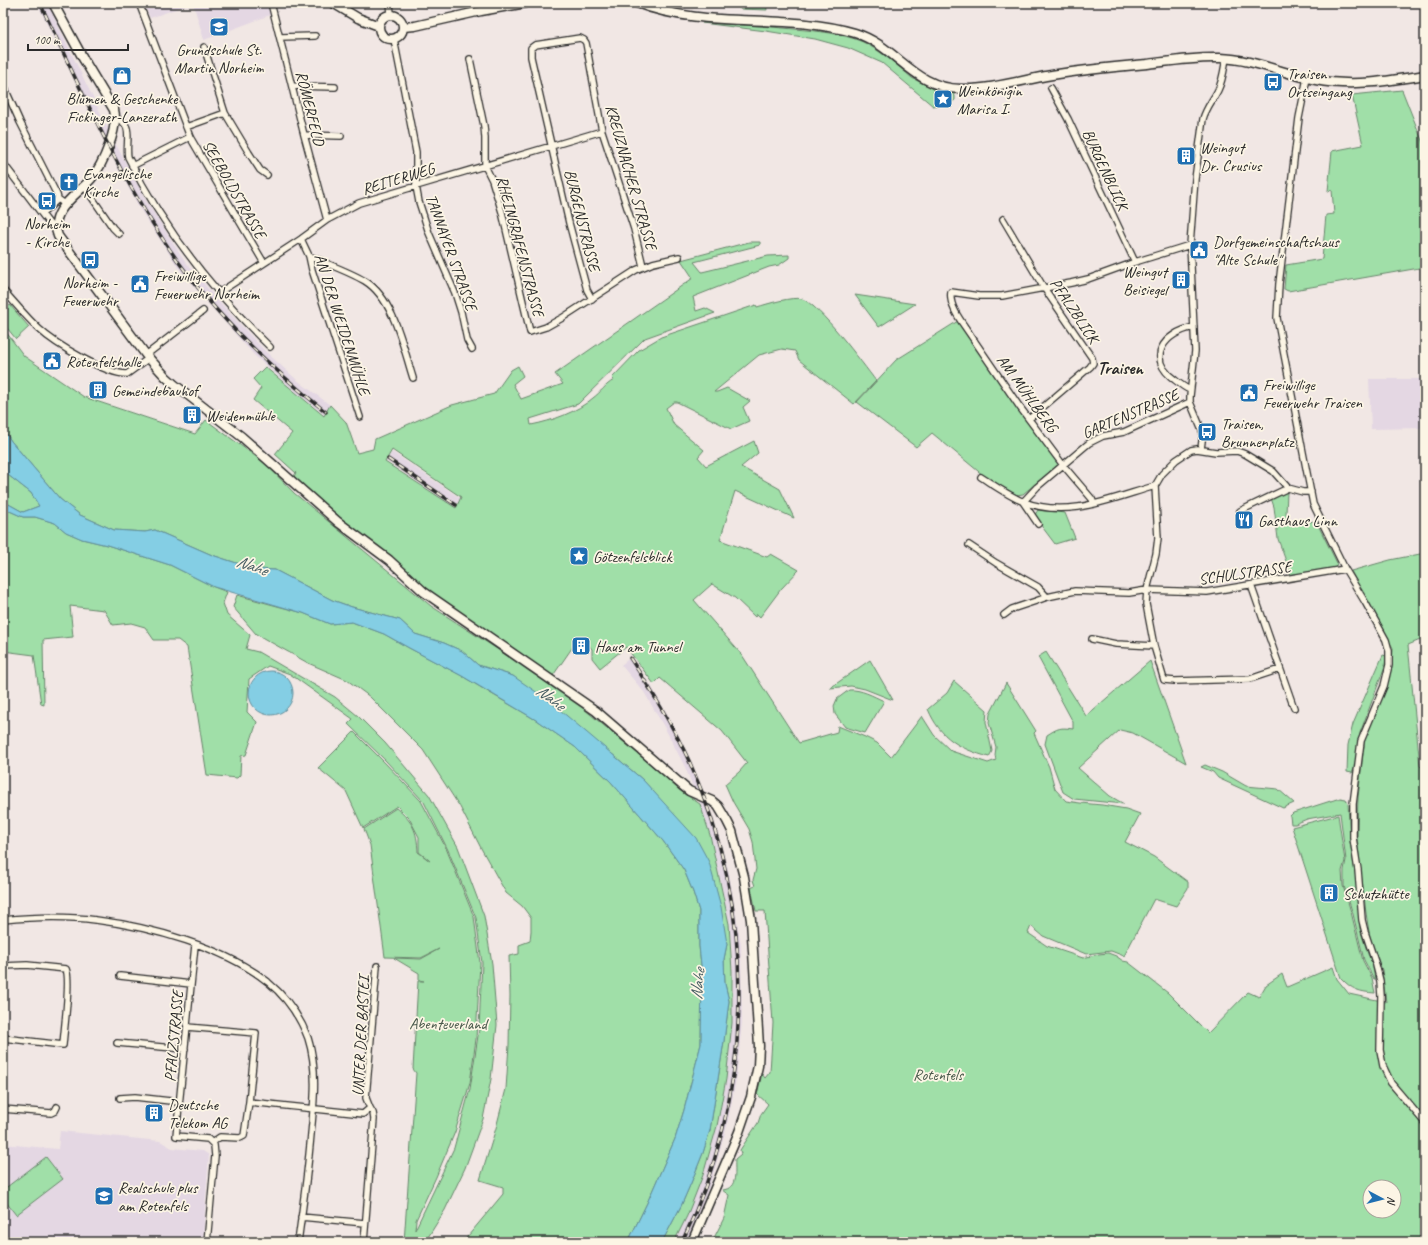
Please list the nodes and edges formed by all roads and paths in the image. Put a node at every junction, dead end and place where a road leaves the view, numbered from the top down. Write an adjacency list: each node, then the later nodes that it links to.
1 (53, 3): 25 (main road)
2 (139, 3): 26 (street, SEEBOLDSTRASSE)
3 (271, 3): 12 (street, RÖMERFELD)
4 (333, 3): 9 (main road)
5 (390, 3): 8 (street)
6 (526, 3): 10 (main road)
7 (637, 3): 16 (main road)
8 (391, 14): 9 (main road); 10 (main road)
9 (379, 26): 13 (main road)
10 (404, 27): 13 (main road)
11 (315, 36): 12 (street)
12 (280, 37): 21 (street, RÖMERFELD)
13 (394, 39): 37 (street, TANNAYER STRASSE)
14 (587, 46): 27 (street, KREUZNACHER STRASSE); 31 (street, BURGENSTRASSE)
15 (204, 48): 24 (street)
16 (1226, 58): 19 (main road); 45 (street)
17 (470, 59): 34 (street)
18 (1425, 75): 19 (main road)
19 (1307, 78): 70 (street)
20 (3, 84): 38 (street)
21 (292, 86): 22 (street); 28 (street, RÖMERFELD)
22 (335, 87)
23 (1051, 88): 48 (street, BURGENBLICK)
24 (225, 113): 26 (street, SEEBOLDSTRASSE); 35 (street)
25 (115, 119): 33 (street); 36 (main road)
26 (186, 127): 30 (street, SEEBOLDSTRASSE)
27 (602, 131): 31 (street, REITERWEG); 50 (street, KREUZNACHER STRASSE)
28 (304, 135): 29 (street); 41 (street, RÖMERFELD)
29 (341, 136)
30 (190, 137): 33 (street); 49 (street, SEEBOLDSTRASSE)
31 (552, 146): 34 (street, REITERWEG); 54 (street, BURGENSTRASSE)
32 (3, 163): 39 (street)
33 (132, 166): 53 (street)
34 (485, 166): 37 (street, REITERWEG); 54 (street, RHEINGRAFENSTRASSE)
35 (267, 175)
36 (84, 186): 38 (main road); 43 (street)
37 (416, 186): 41 (street, REITERWEG); 58 (street, TANNAYER STRASSE)
38 (62, 202): 39 (street); 42 (main road)
39 (42, 214): 42 (street)
40 (1003, 219): 51 (street, PFALZBLICK)
41 (327, 220): 44 (street, REITERWEG)
42 (56, 228): 59 (main road)
43 (119, 234)
44 (301, 239): 46 (street, AN DER WEIDENMÜHLE); 49 (street, REITERWEG)
45 (1190, 245): 48 (street); 56 (street)
46 (309, 256): 60 (street); 63 (street, AN DER WEIDENMÜHLE)
47 (679, 257): 50 (street)
48 (1135, 262): 51 (street)
49 (264, 263): 53 (street, REITERWEG)
50 (643, 266): 54 (street)
51 (1044, 288): 64 (street, PFALZBLICK); 64 (street, AM MÜHLBERG)
52 (3, 290): 59 (street)
53 (220, 292): 57 (street)
54 (592, 299)
55 (202, 311): 59 (street)
56 (1194, 327): 61 (street); 61 (street)
57 (270, 347)
58 (472, 349)
59 (148, 356): 109 (main road)
60 (413, 378)
61 (1190, 390): 62 (street)
62 (1190, 402): 65 (street); 66 (street, GARTENSTRASSE)
63 (360, 417)
64 (1029, 419): 66 (street, AM MÜHLBERG)
65 (1201, 449): 68 (street); 69 (street)
66 (1064, 465): 71 (street, GARTENSTRASSE); 72 (street, AM MÜHLBERG)
67 (981, 477): 71 (street)
68 (1155, 486): 72 (street); 78 (street)
69 (1288, 488): 70 (street); 73 (street)
70 (1311, 492): 76 (street)
71 (1023, 502): 72 (street); 74 (street)
72 (1094, 504)
73 (1240, 512)
74 (1038, 524)
75 (969, 545): 79 (street)
76 (1345, 569): 77 (street, SCHULSTRASSE); 102 (street)
77 (1251, 585): 78 (street, SCHULSTRASSE); 83 (street)
78 (1147, 590): 79 (street, SCHULSTRASSE); 82 (street)
79 (1048, 597): 80 (street, SCHULSTRASSE)
80 (1004, 615)
81 (1092, 639): 82 (street)
82 (1154, 646): 83 (street)
83 (1280, 669): 84 (street)
84 (1294, 708)
85 (3, 920): 86 (street)
86 (195, 945): 90 (street, PFALZSTRASSE); 101 (street)
87 (3, 966): 92 (street)
88 (377, 966): 99 (street, UNTER DER BASTEI)
89 (120, 976): 90 (street)
90 (191, 984): 91 (street, PFALZSTRASSE)
91 (187, 1027): 94 (street, PFALZSTRASSE); 97 (street)
92 (3, 1038)
93 (117, 1043): 94 (street)
94 (185, 1049): 96 (street, PFALZSTRASSE)
95 (120, 1098): 96 (street)
96 (179, 1102): 103 (street, PFALZSTRASSE)
97 (249, 1102): 101 (street, UNTER DER BASTEI); 103 (street)
98 (56, 1107): 100 (street)
99 (370, 1108): 101 (street, UNTER DER BASTEI); 105 (street, UNTER DER BASTEI)
100 (3, 1109)
101 (313, 1109): 104 (street)
102 (1425, 1123)
103 (213, 1142): 106 (street)
104 (302, 1218): 105 (street); 107 (street)
105 (365, 1223): 108 (street, UNTER DER BASTEI)
106 (207, 1242)
107 (298, 1242)
108 (364, 1242)
109 (692, 1242)

